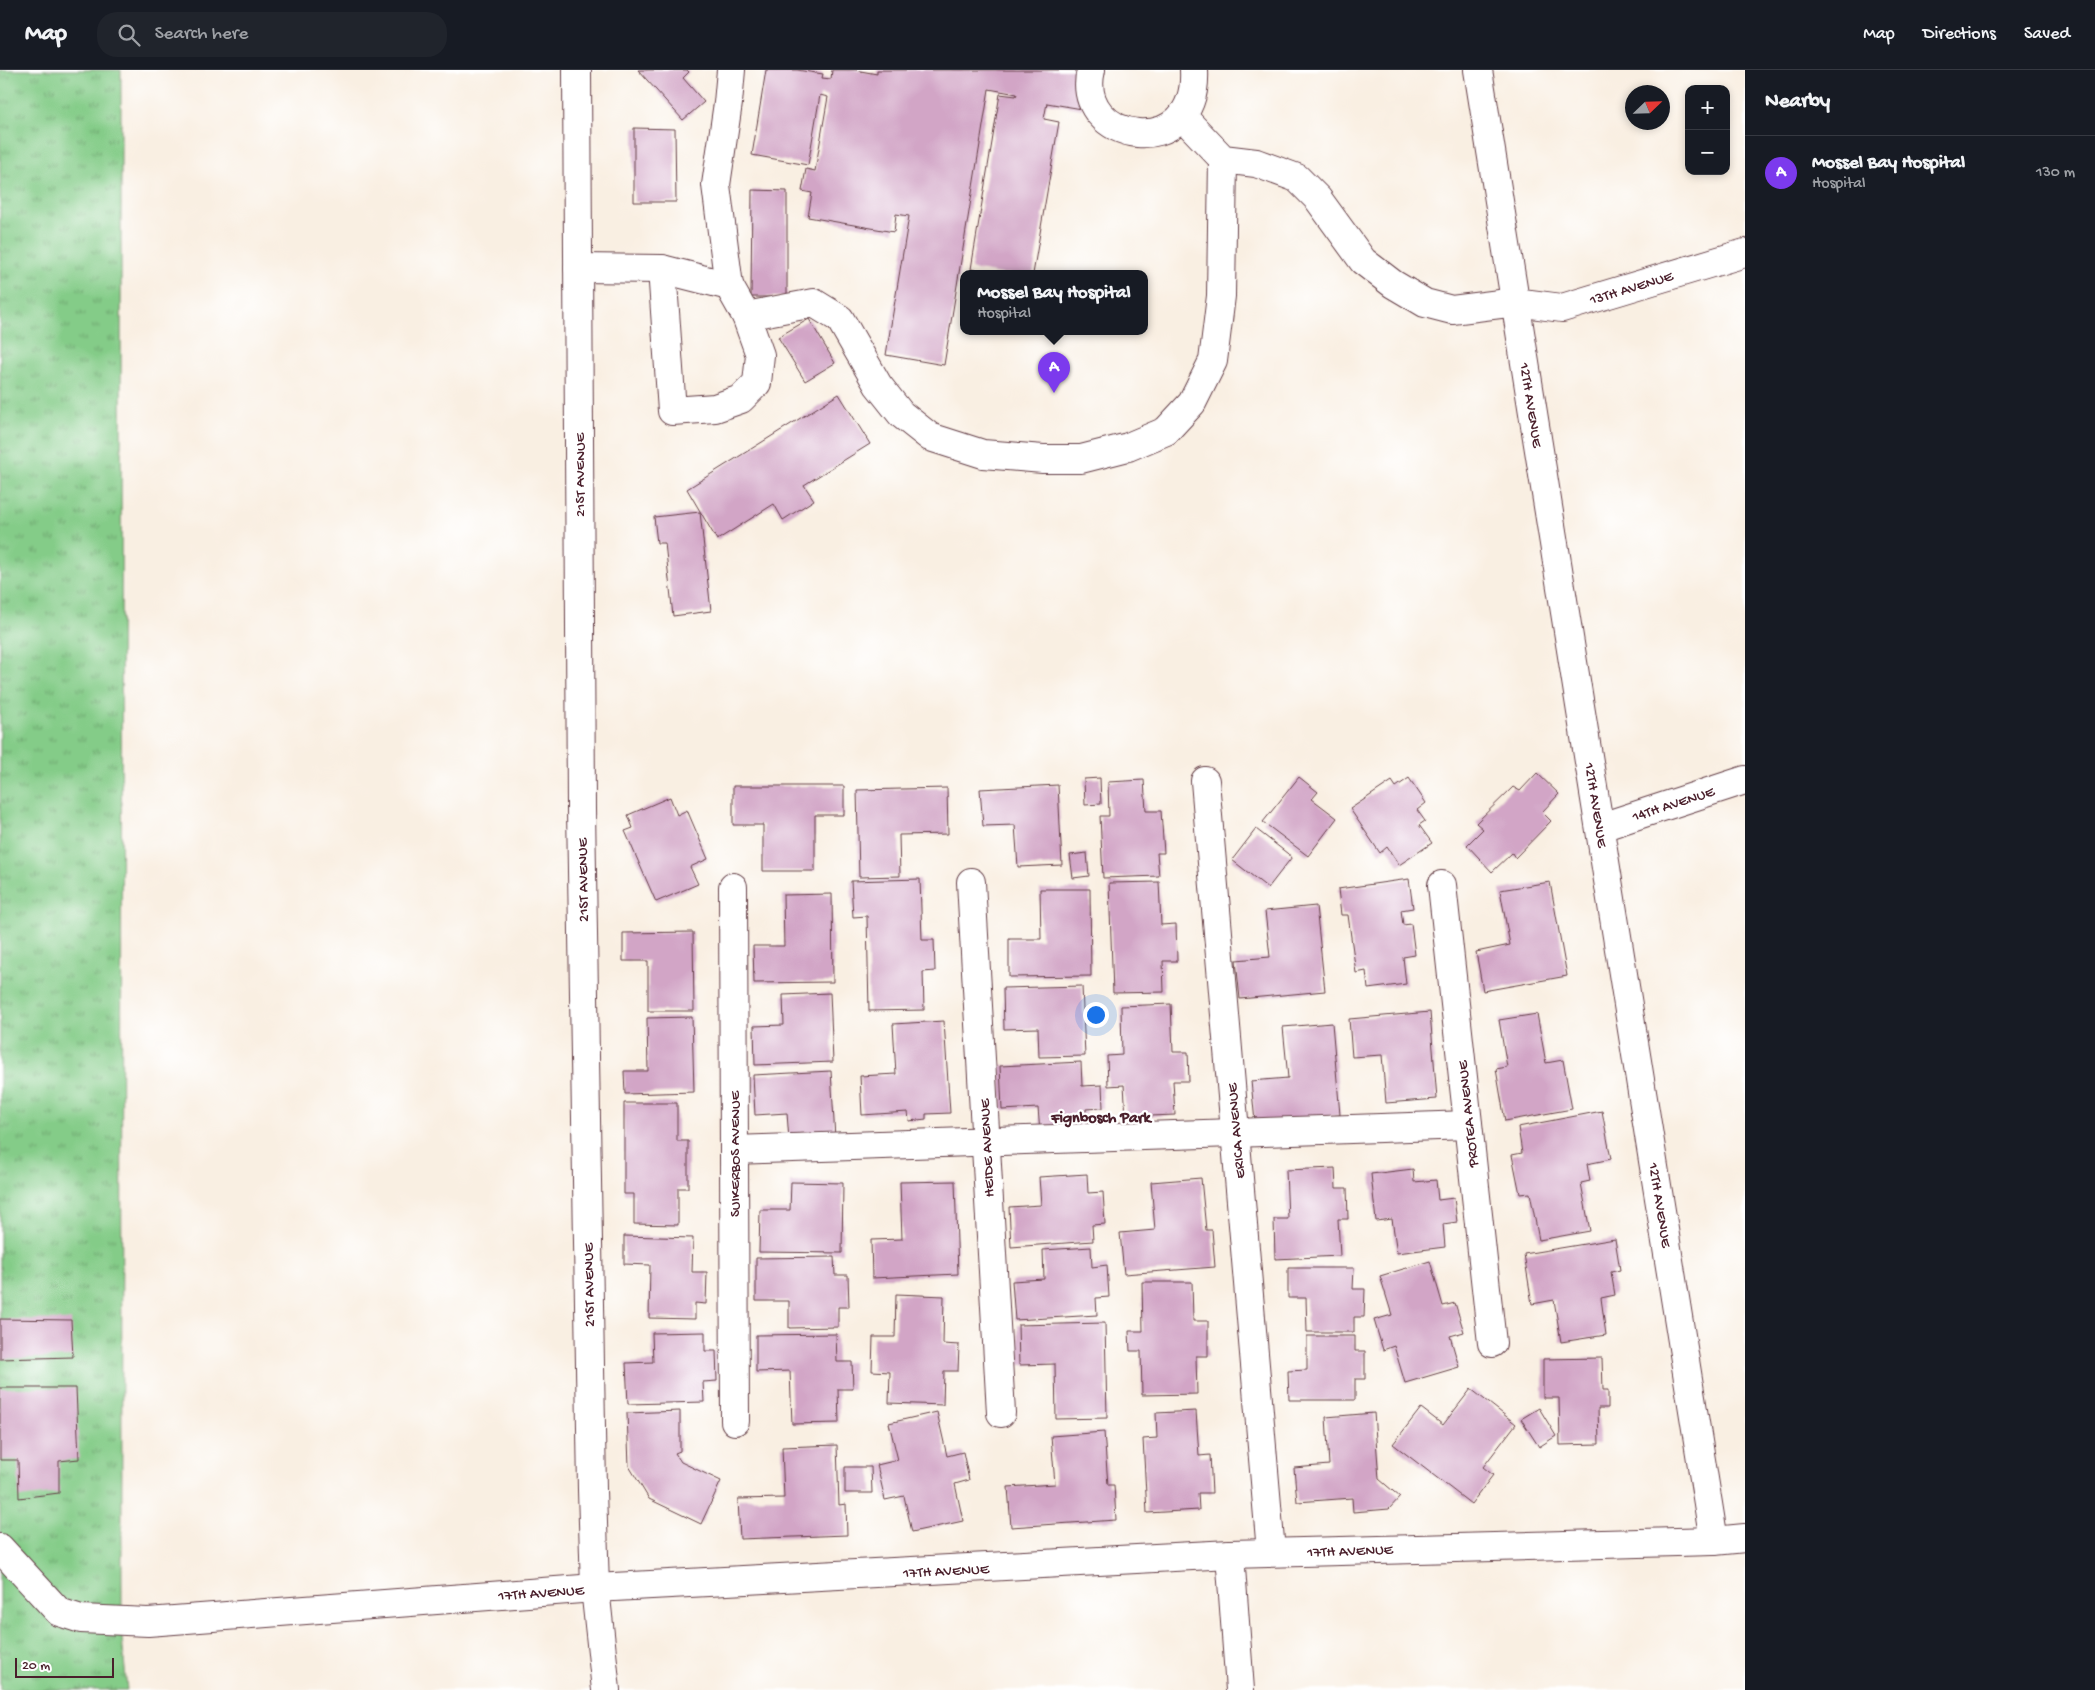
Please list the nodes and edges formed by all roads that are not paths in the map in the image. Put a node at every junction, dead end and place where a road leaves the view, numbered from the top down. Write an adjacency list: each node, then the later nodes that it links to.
1 (576, 70): 9 (street, 21ST AVENUE)
2 (731, 70): 11 (street)
3 (1091, 70): 6 (street)
4 (1194, 70): 6 (street)
5 (1478, 70): 12 (street, 12TH AVENUE)
6 (1182, 116): 7 (street)
7 (1223, 159): 12 (street, 13TH AVENUE); 13 (street)
8 (1745, 253): 12 (street, 13TH AVENUE)
9 (578, 268): 10 (street); 32 (street, 21ST AVENUE)
10 (662, 270): 11 (street); 13 (street)
11 (729, 286): 13 (street)
12 (1516, 302): 16 (street, 12TH AVENUE)
13 (746, 316)
14 (1745, 780): 16 (street, 14TH AVENUE)
15 (1205, 781): 21 (street, ERICA AVENUE)
16 (1601, 827): 28 (street, 12TH AVENUE)
17 (971, 882): 22 (street, HEIDE AVENUE)
18 (1442, 885): 20 (street, PROTEA AVENUE)
19 (733, 887): 23 (street, SUIKERBOS AVENUE)
20 (1468, 1125): 21 (street); 24 (street, PROTEA AVENUE)
21 (1235, 1132): 22 (street); 30 (street, ERICA AVENUE)
22 (985, 1141): 23 (street); 25 (street, HEIDE AVENUE)
23 (734, 1150): 26 (street, SUIKERBOS AVENUE)
24 (1492, 1343)
25 (1001, 1413)
26 (735, 1421)
27 (1745, 1538): 28 (street, 17TH AVENUE)
28 (1714, 1541): 30 (street, 17TH AVENUE)
29 (0, 1548): 32 (street, 17TH AVENUE)
30 (1271, 1552): 31 (street, 17TH AVENUE)
31 (1230, 1554): 32 (street, 17TH AVENUE); 34 (street)
32 (595, 1588): 33 (street, 21ST AVENUE)
33 (606, 1690)
34 (1240, 1690)

